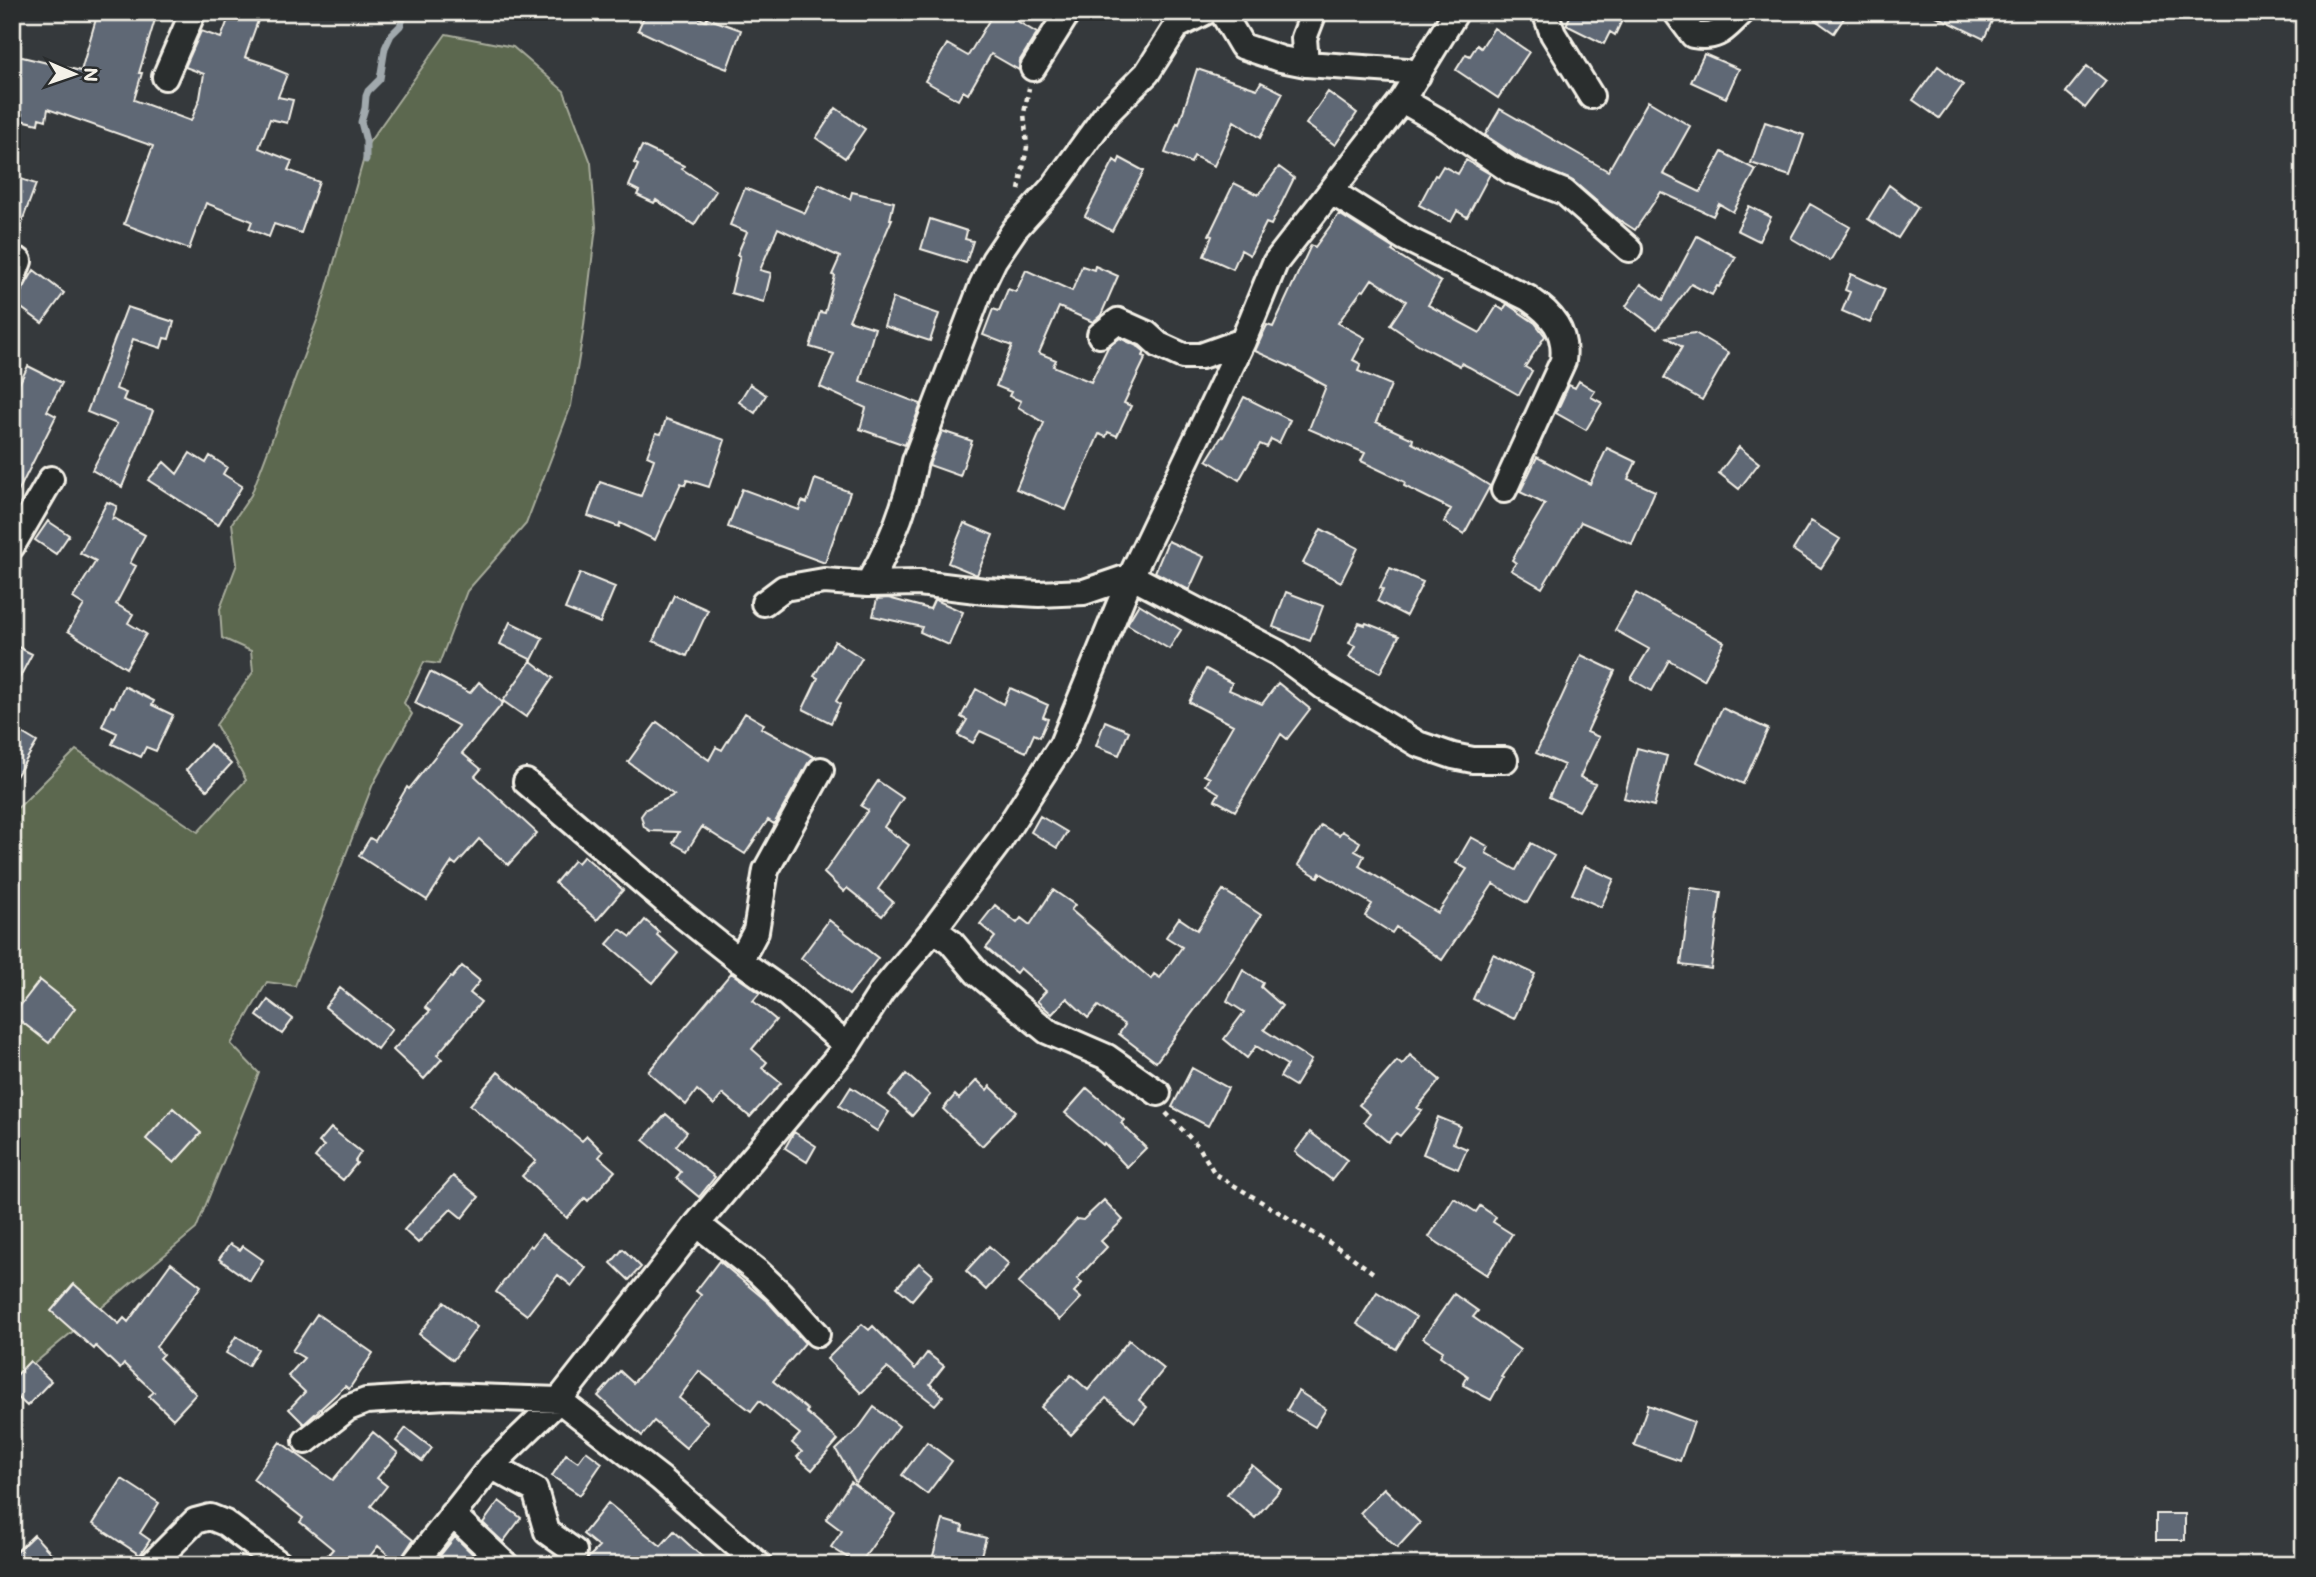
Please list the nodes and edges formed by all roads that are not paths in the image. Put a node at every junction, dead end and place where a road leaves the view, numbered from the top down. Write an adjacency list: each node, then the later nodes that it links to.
1 (193, 12): 13 (street)
2 (1068, 12): 11 (street)
3 (1205, 12): 24 (street)
4 (1222, 12): 10 (street)
5 (1314, 12): 10 (street)
6 (1456, 12): 12 (street)
7 (1545, 12): 14 (street)
8 (1676, 12): 9 (street)
9 (1742, 12)
10 (1306, 64): 12 (street)
11 (1032, 68)
12 (1418, 75): 15 (street)
13 (165, 77)
14 (1591, 96)
15 (1402, 100): 16 (street); 17 (street)
16 (1332, 191): 19 (street); 21 (street)
17 (1629, 249)
18 (1100, 335): 19 (street)
19 (1243, 341): 23 (street)
20 (51, 479): 22 (street)
21 (1504, 490)
22 (12, 546)
23 (1131, 576): 24 (street); 26 (street); 29 (street)
24 (868, 583): 25 (street)
25 (764, 603)
26 (1505, 760)
27 (821, 770): 30 (street)
28 (526, 782): 30 (street)
29 (934, 929): 31 (street); 32 (street)
30 (740, 961): 31 (street)
31 (847, 1046): 33 (street)
32 (1158, 1093)
33 (697, 1224): 34 (street); 35 (street)
34 (817, 1334)
35 (559, 1400): 36 (street); 37 (street); 44 (street)
36 (306, 1441)
37 (491, 1466): 38 (street); 43 (street)
38 (452, 1514): 41 (street); 42 (street)
39 (151, 1565): 40 (street)
40 (281, 1565)
41 (413, 1565)
42 (506, 1565)
43 (573, 1565)
44 (759, 1565)

